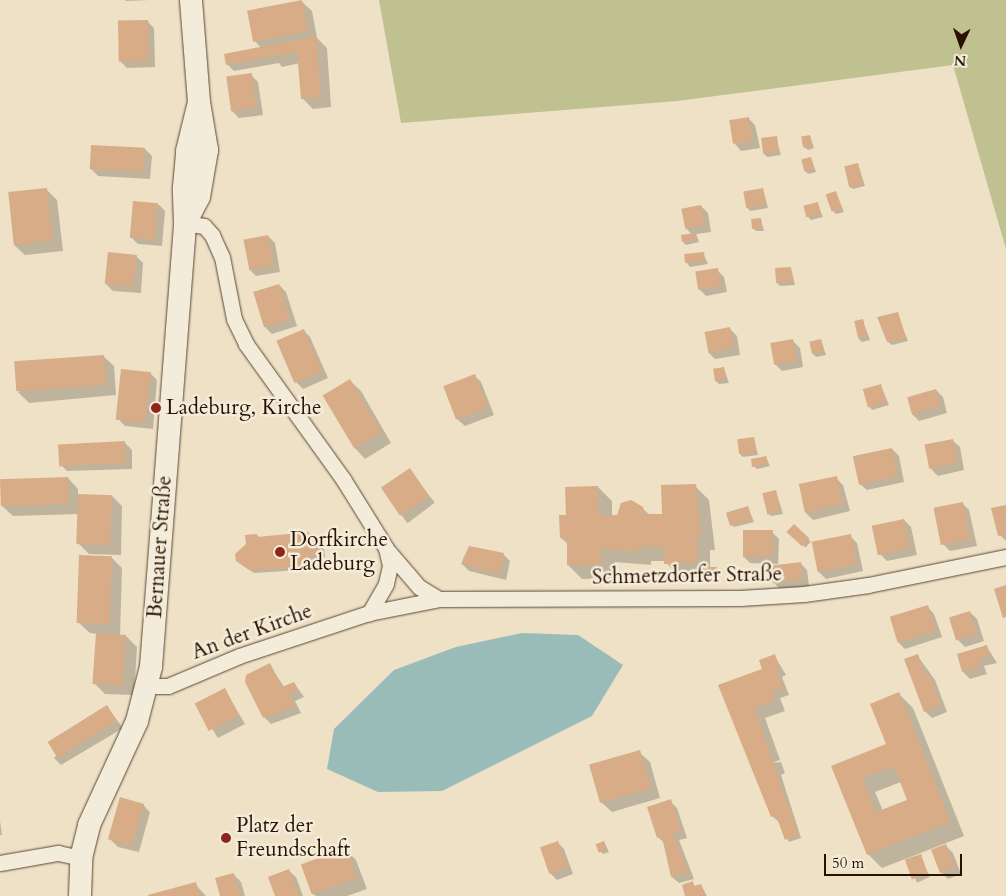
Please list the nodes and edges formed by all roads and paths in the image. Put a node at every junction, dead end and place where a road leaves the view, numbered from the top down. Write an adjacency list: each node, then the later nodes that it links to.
1 (191, 0): 2 (main road, Bernauer Straße)
2 (185, 223): 3 (street); 7 (main road, Bernauer Straße)
3 (386, 548): 5 (street); 6 (street)
4 (1006, 557): 5 (street, Schmetzdorfer Straße)
5 (439, 599): 6 (street, An der Kirche)
6 (369, 613): 7 (street, An der Kirche)
7 (148, 686): 8 (main road, Bernauer Straße)
8 (81, 858): 9 (street); 10 (main road, Bernauer Straße)
9 (0, 863)
10 (80, 896)

